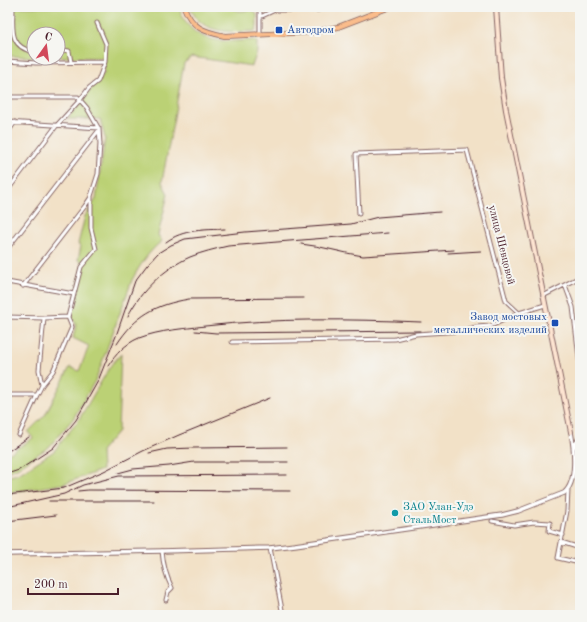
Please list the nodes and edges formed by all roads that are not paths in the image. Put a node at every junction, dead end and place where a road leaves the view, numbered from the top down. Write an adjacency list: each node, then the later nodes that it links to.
1 (13, 7): 12 (street)
2 (184, 7): 11 (main road)
3 (260, 7): 9 (street)
4 (375, 7): 8 (street)
5 (390, 7): 8 (main road)
6 (496, 7): 33 (main road)
7 (318, 10): 9 (street)
8 (377, 12): 11 (main road)
9 (260, 17): 11 (street)
10 (97, 24): 16 (street)
11 (260, 35)
12 (26, 50)
13 (66, 50): 15 (street)
14 (7, 61): 15 (street)
15 (71, 62): 16 (street)
16 (105, 62): 18 (street)
17 (7, 97): 18 (street)
18 (80, 100): 21 (street); 22 (street)
19 (7, 122): 20 (street)
20 (15, 122): 21 (street); 23 (street)
21 (57, 125): 22 (street); 24 (street)
22 (99, 129): 25 (street); 27 (street)
23 (7, 133)
24 (7, 191)
25 (91, 196): 31 (street); 32 (street)
26 (359, 214): 35 (street, улица Шевцовой)
27 (7, 249)
28 (580, 277): 30 (street)
29 (7, 282): 31 (street)
30 (566, 285): 33 (street); 39 (street)
31 (23, 286): 32 (street)
32 (74, 294): 37 (street)
33 (543, 296): 34 (main road)
34 (545, 305): 35 (street); 46 (main road)
35 (519, 313): 40 (street)
36 (7, 317): 38 (street)
37 (68, 317): 38 (street); 43 (street)
38 (44, 318): 43 (street)
39 (577, 338): 41 (street); 42 (street)
40 (232, 342)
41 (580, 342)
42 (580, 366)
43 (42, 385): 45 (street)
44 (7, 394): 45 (street)
45 (37, 395): 47 (street)
46 (571, 432): 48 (street); 49 (street)
47 (19, 435)
48 (580, 437): 49 (street)
49 (574, 448): 50 (street)
50 (568, 490): 52 (street); 54 (street)
51 (492, 521): 52 (street)
52 (563, 535): 53 (street)
53 (561, 542): 55 (street); 58 (street)
54 (270, 548): 56 (street); 60 (street)
55 (580, 548)
56 (162, 551): 57 (street); 59 (street)
57 (7, 554)
58 (580, 563)
59 (166, 600)
60 (283, 615)

